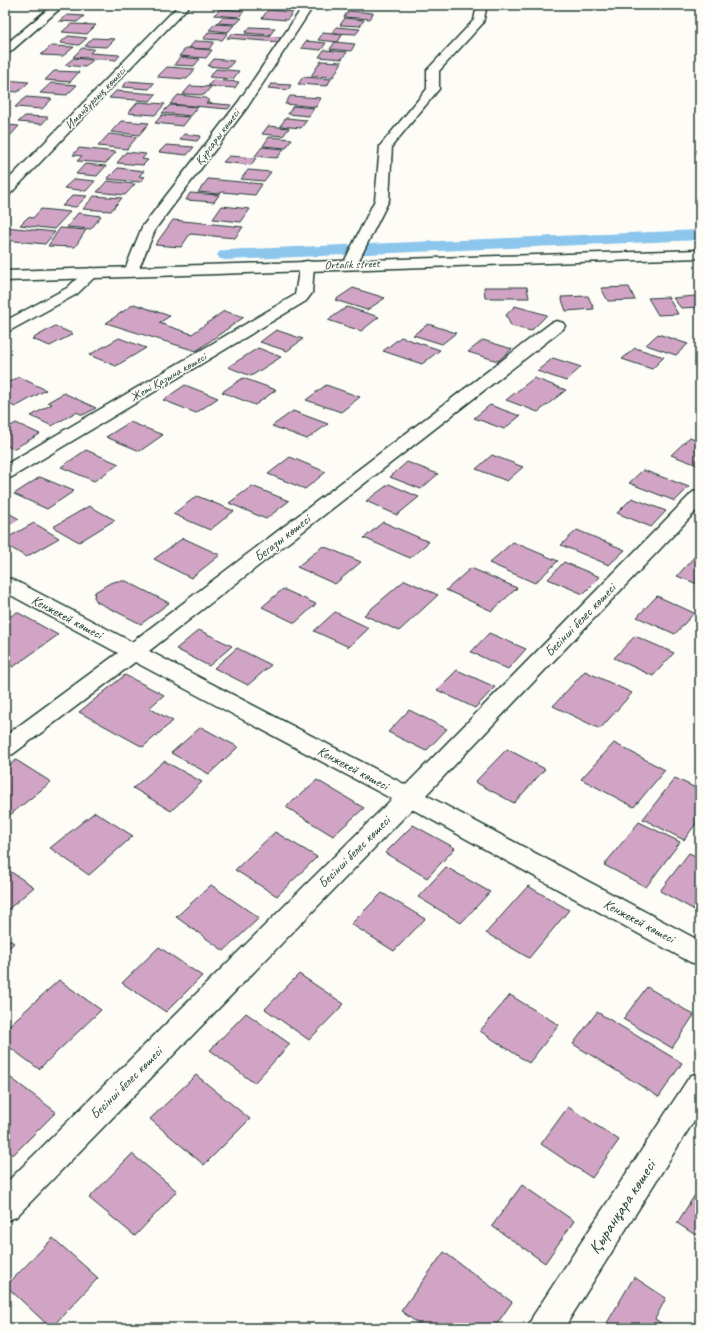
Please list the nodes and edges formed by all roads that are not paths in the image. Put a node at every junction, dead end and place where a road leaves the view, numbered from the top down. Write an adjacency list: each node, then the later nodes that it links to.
1 (59, 5): 5 (street)
2 (186, 5): 6 (street, Иманбұрлық көшесі)
3 (310, 5): 10 (street, Құрсары көшесі)
4 (482, 5): 8 (street)
5 (5, 51)
6 (5, 191)
7 (700, 254): 8 (street, Ortalik street)
8 (350, 264): 9 (street, Ortalik street)
9 (307, 265): 10 (street, Ortalik street); 15 (street, Жеті Қазына көшесі)
10 (131, 272): 11 (street, Ortalik street)
11 (91, 273): 12 (street, Ortalik street); 14 (street)
12 (5, 276)
13 (557, 326): 18 (street, Бегазы көшесі)
14 (5, 327)
15 (5, 472)
16 (700, 496): 20 (street, Бесінші белес көшесі)
17 (5, 584): 18 (street, Кенжекей көшесі)
18 (133, 652): 19 (street, Бегазы көшесі); 20 (street, Кенжекей көшесі)
19 (5, 748)
20 (409, 797): 21 (street, Кенжекей көшесі); 23 (street, Бесінші белес көшесі)
21 (700, 954)
22 (700, 1086): 24 (street, Қыранқара көшесі)
23 (5, 1206)
24 (545, 1328)

